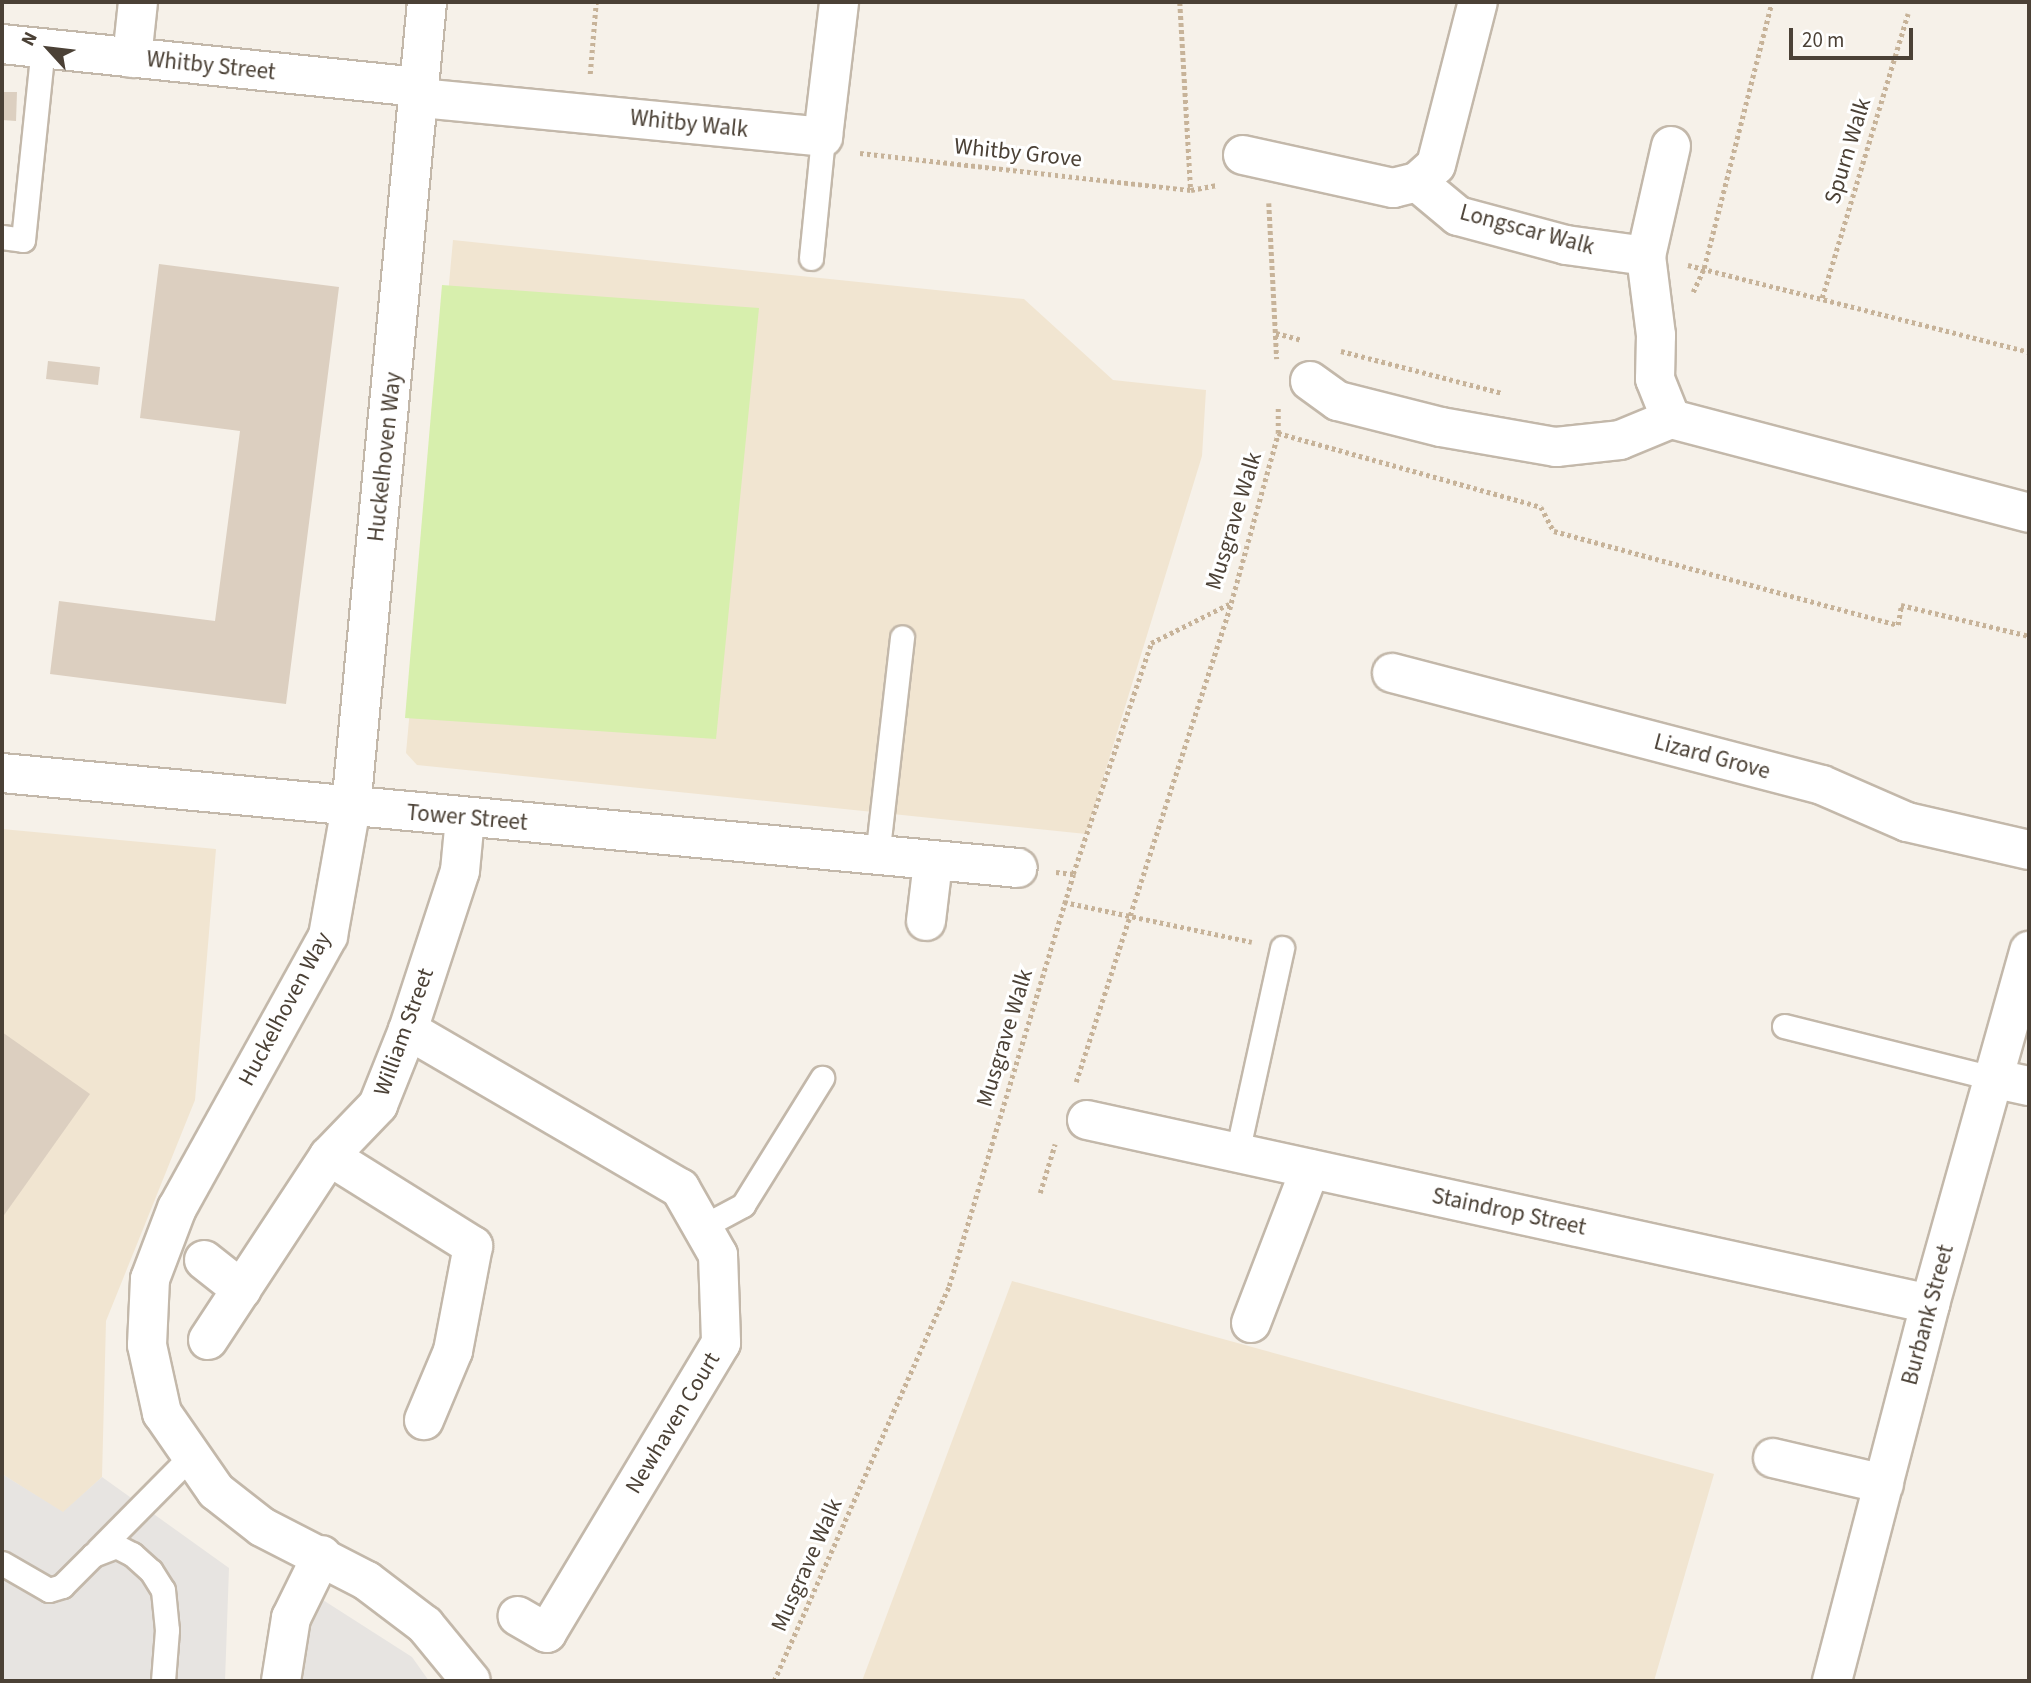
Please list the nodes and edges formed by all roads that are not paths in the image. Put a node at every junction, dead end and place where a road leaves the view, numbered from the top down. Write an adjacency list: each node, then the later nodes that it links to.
1 (138, 2): 7 (street)
2 (427, 2): 8 (street, Huckelhoven Way)
3 (839, 2): 9 (street)
4 (1478, 2): 12 (street)
5 (2, 44): 6 (street, Whitby Street)
6 (43, 48): 7 (street, Whitby Street); 13 (lane)
7 (132, 58): 8 (street, Whitby Street)
8 (420, 93): 9 (street, Whitby Walk); 22 (street, Huckelhoven Way)
9 (839, 144): 15 (lane)
10 (1671, 146): 14 (street)
11 (1256, 158): 12 (street)
12 (1417, 182): 14 (street, Longscar Walk)
13 (2, 237)
14 (1646, 256): 17 (street)
15 (811, 258)
16 (1310, 381): 17 (street)
17 (1671, 419): 18 (street)
18 (2029, 513)
19 (902, 637): 25 (lane)
20 (1392, 673): 24 (street, Lizard Grove)
21 (2, 773): 22 (street, Tower Street)
22 (351, 807): 23 (street, Tower Street); 46 (street, Huckelhoven Way)
23 (465, 818): 25 (street, Tower Street); 32 (street, William Street)
24 (2029, 850)
25 (877, 856): 26 (street, Tower Street)
26 (933, 862): 27 (street, Tower Street); 28 (street)
27 (1018, 868)
28 (926, 921)
29 (1282, 948): 36 (lane)
30 (2029, 951): 34 (street, Burbank Street)
31 (1784, 1026): 34 (lane)
32 (408, 1030): 37 (street, William Street); 39 (street, Newhaven Court)
33 (822, 1078): 39 (lane)
34 (2012, 1082): 42 (street, Burbank Street)
35 (1080, 1106): 36 (street, Staindrop Street)
36 (1237, 1153): 38 (street, Staindrop Street)
37 (329, 1156): 41 (street, William Street); 45 (street)
38 (1310, 1168): 42 (street, Staindrop Street); 43 (street)
39 (702, 1227): 52 (street, Newhaven Court)
40 (204, 1260): 41 (street)
41 (242, 1290): 44 (street, William Street)
42 (1930, 1304): 48 (street, Burbank Street)
43 (1251, 1323)
44 (208, 1340)
45 (424, 1420)
46 (189, 1458): 49 (lane); 50 (street, Huckelhoven Way)
47 (1773, 1458): 48 (street)
48 (1884, 1484): 56 (street, Burbank Street)
49 (93, 1555): 51 (lane); 54 (lane)
50 (322, 1555): 53 (street); 55 (street, Huckelhoven Way)
51 (2, 1563)
52 (518, 1616)
53 (289, 1677)
54 (163, 1681)
55 (471, 1681)
56 (1832, 1681)

